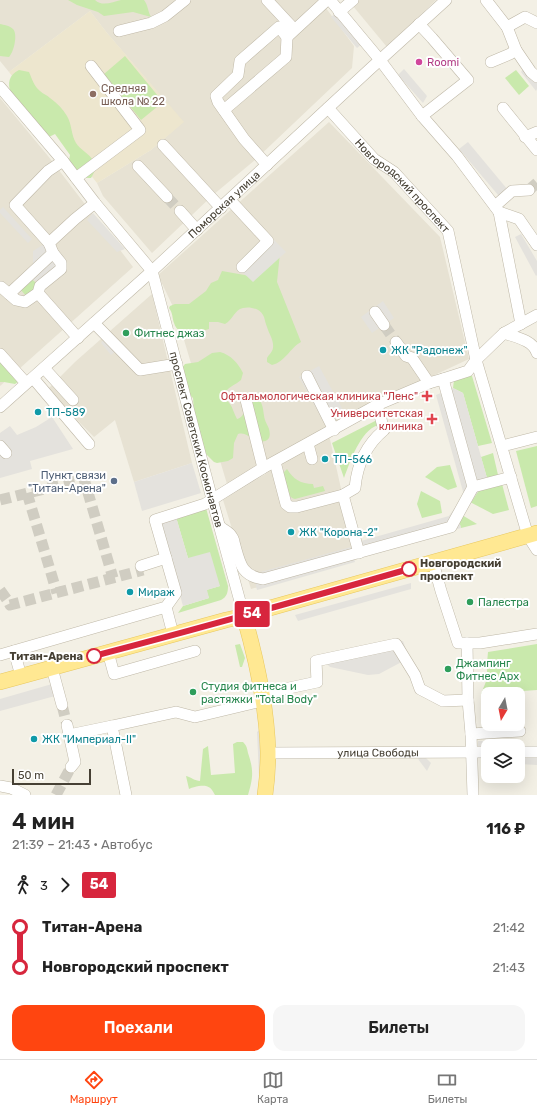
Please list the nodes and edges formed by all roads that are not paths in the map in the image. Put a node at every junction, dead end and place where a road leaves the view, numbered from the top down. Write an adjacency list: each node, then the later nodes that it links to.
1 (185, 0): 11 (street)
2 (267, 0): 12 (street)
3 (328, 0): 7 (street); 12 (street)
4 (353, 0): 7 (street)
5 (446, 0): 9 (street, Поморская улица)
6 (486, 0): 10 (street)
7 (339, 12): 14 (street)
8 (537, 23): 10 (street)
9 (419, 24): 14 (street, Поморская улица); 22 (street)
10 (507, 26): 13 (street)
11 (119, 31)
12 (291, 33): 21 (street); 21 (street)
13 (516, 50): 15 (street); 17 (street)
14 (380, 60): 19 (street, Поморская улица); 22 (street)
15 (491, 62)
16 (91, 66): 30 (street)
17 (537, 78)
18 (0, 87): 27 (street, проспект Советских Космонавтов)
19 (328, 108): 28 (street, Поморская улица); 55 (street, Новгородский проспект)
20 (503, 108): 24 (street)
21 (224, 110): 28 (street)
22 (422, 116): 36 (street)
23 (537, 132): 24 (street)
24 (525, 137): 26 (street)
25 (163, 146): 35 (street)
26 (537, 150)
27 (63, 161): 30 (street, проспект Советских Космонавтов); 40 (street)
28 (267, 165): 33 (street, Поморская улица)
29 (138, 166): 32 (street)
30 (76, 178): 34 (street, проспект Советских Космонавтов)
31 (529, 190): 36 (street)
32 (167, 197)
33 (230, 200): 35 (street, Поморская улица); 41 (street)
34 (95, 203): 40 (street); 42 (street, проспект Советских Космонавтов)
35 (221, 208): 38 (street, Поморская улица)
36 (497, 209): 39 (street); 48 (street)
37 (180, 211): 38 (street)
38 (197, 230): 42 (street, Поморская улица)
39 (537, 245)
40 (51, 248): 43 (street); 44 (street)
41 (242, 267)
42 (152, 271): 47 (street, Поморская улица); 56 (street, проспект Советских Космонавтов)
43 (4, 291): 44 (street)
44 (38, 293): 51 (street)
45 (375, 312): 49 (street)
46 (537, 315): 48 (street)
47 (94, 323): 51 (street, Поморская улица); 56 (street)
48 (522, 324): 50 (street)
49 (384, 325)
50 (504, 333): 53 (street); 55 (street)
51 (78, 338): 57 (street, Поморская улица)
52 (399, 339): 61 (street)
53 (537, 353)
54 (0, 354): 60 (street)
55 (476, 360): 59 (street); 70 (street, Новгородский проспект)
56 (177, 364): 77 (street, проспект Советских Космонавтов)
57 (44, 368): 60 (street, Поморская улица); 62 (street)
58 (307, 376): 66 (street)
59 (443, 379): 61 (street); 75 (street)
60 (29, 380): 65 (street, Поморская улица); 68 (street)
61 (429, 382): 64 (street)
62 (74, 400)
63 (246, 400): 73 (street)
64 (377, 405): 66 (street); 76 (street)
65 (0, 407)
66 (334, 430): 69 (street)
67 (537, 437): 70 (street)
68 (89, 444)
69 (308, 444): 71 (street); 72 (street)
70 (502, 446): 74 (street, Новгородский проспект)
71 (312, 459)
72 (275, 462): 73 (street); 76 (street)
73 (263, 468): 77 (street)
74 (511, 477): 75 (street); 79 (street, Новгородский проспект)
75 (473, 487): 81 (street)
76 (343, 495): 81 (street)
77 (212, 499): 78 (street, проспект Советских Космонавтов); 82 (street)
78 (220, 527): 81 (street); 86 (street, проспект Советских Космонавтов)
79 (533, 535): 80 (street, Новгородский проспект); 83 (main road)
80 (537, 550)
81 (359, 553)
82 (166, 559): 84 (street); 85 (street)
83 (433, 562): 86 (main road); 89 (street)
84 (142, 568)
85 (166, 607): 87 (street); 90 (street)
86 (244, 616): 87 (main road); 97 (main road, проспект Советских Космонавтов)
87 (173, 634): 92 (main road)
88 (537, 634): 89 (street)
89 (467, 643): 98 (street)
90 (14, 651): 93 (street); 95 (street)
91 (195, 651): 92 (street)
92 (108, 652): 94 (main road)
93 (0, 655)
94 (52, 668): 95 (main road); 99 (street)
95 (20, 676): 96 (main road)
96 (0, 682)
97 (262, 698): 98 (street); 100 (street); 107 (main road, проспект Советских Космонавтов)
98 (468, 700): 102 (street)
99 (62, 705)
100 (112, 726): 108 (street); 111 (street)
101 (520, 731): 102 (street)
102 (471, 734): 103 (street)
103 (472, 752): 104 (street, улица Свободы); 107 (street, улица Свободы); 113 (street)
104 (481, 752)
105 (525, 752): 106 (street)
106 (537, 752)
107 (268, 753): 112 (main road, проспект Советских Космонавтов)
108 (71, 767)
109 (0, 786): 110 (street)
110 (25, 795)
111 (126, 795)
112 (265, 795)
113 (473, 795)

